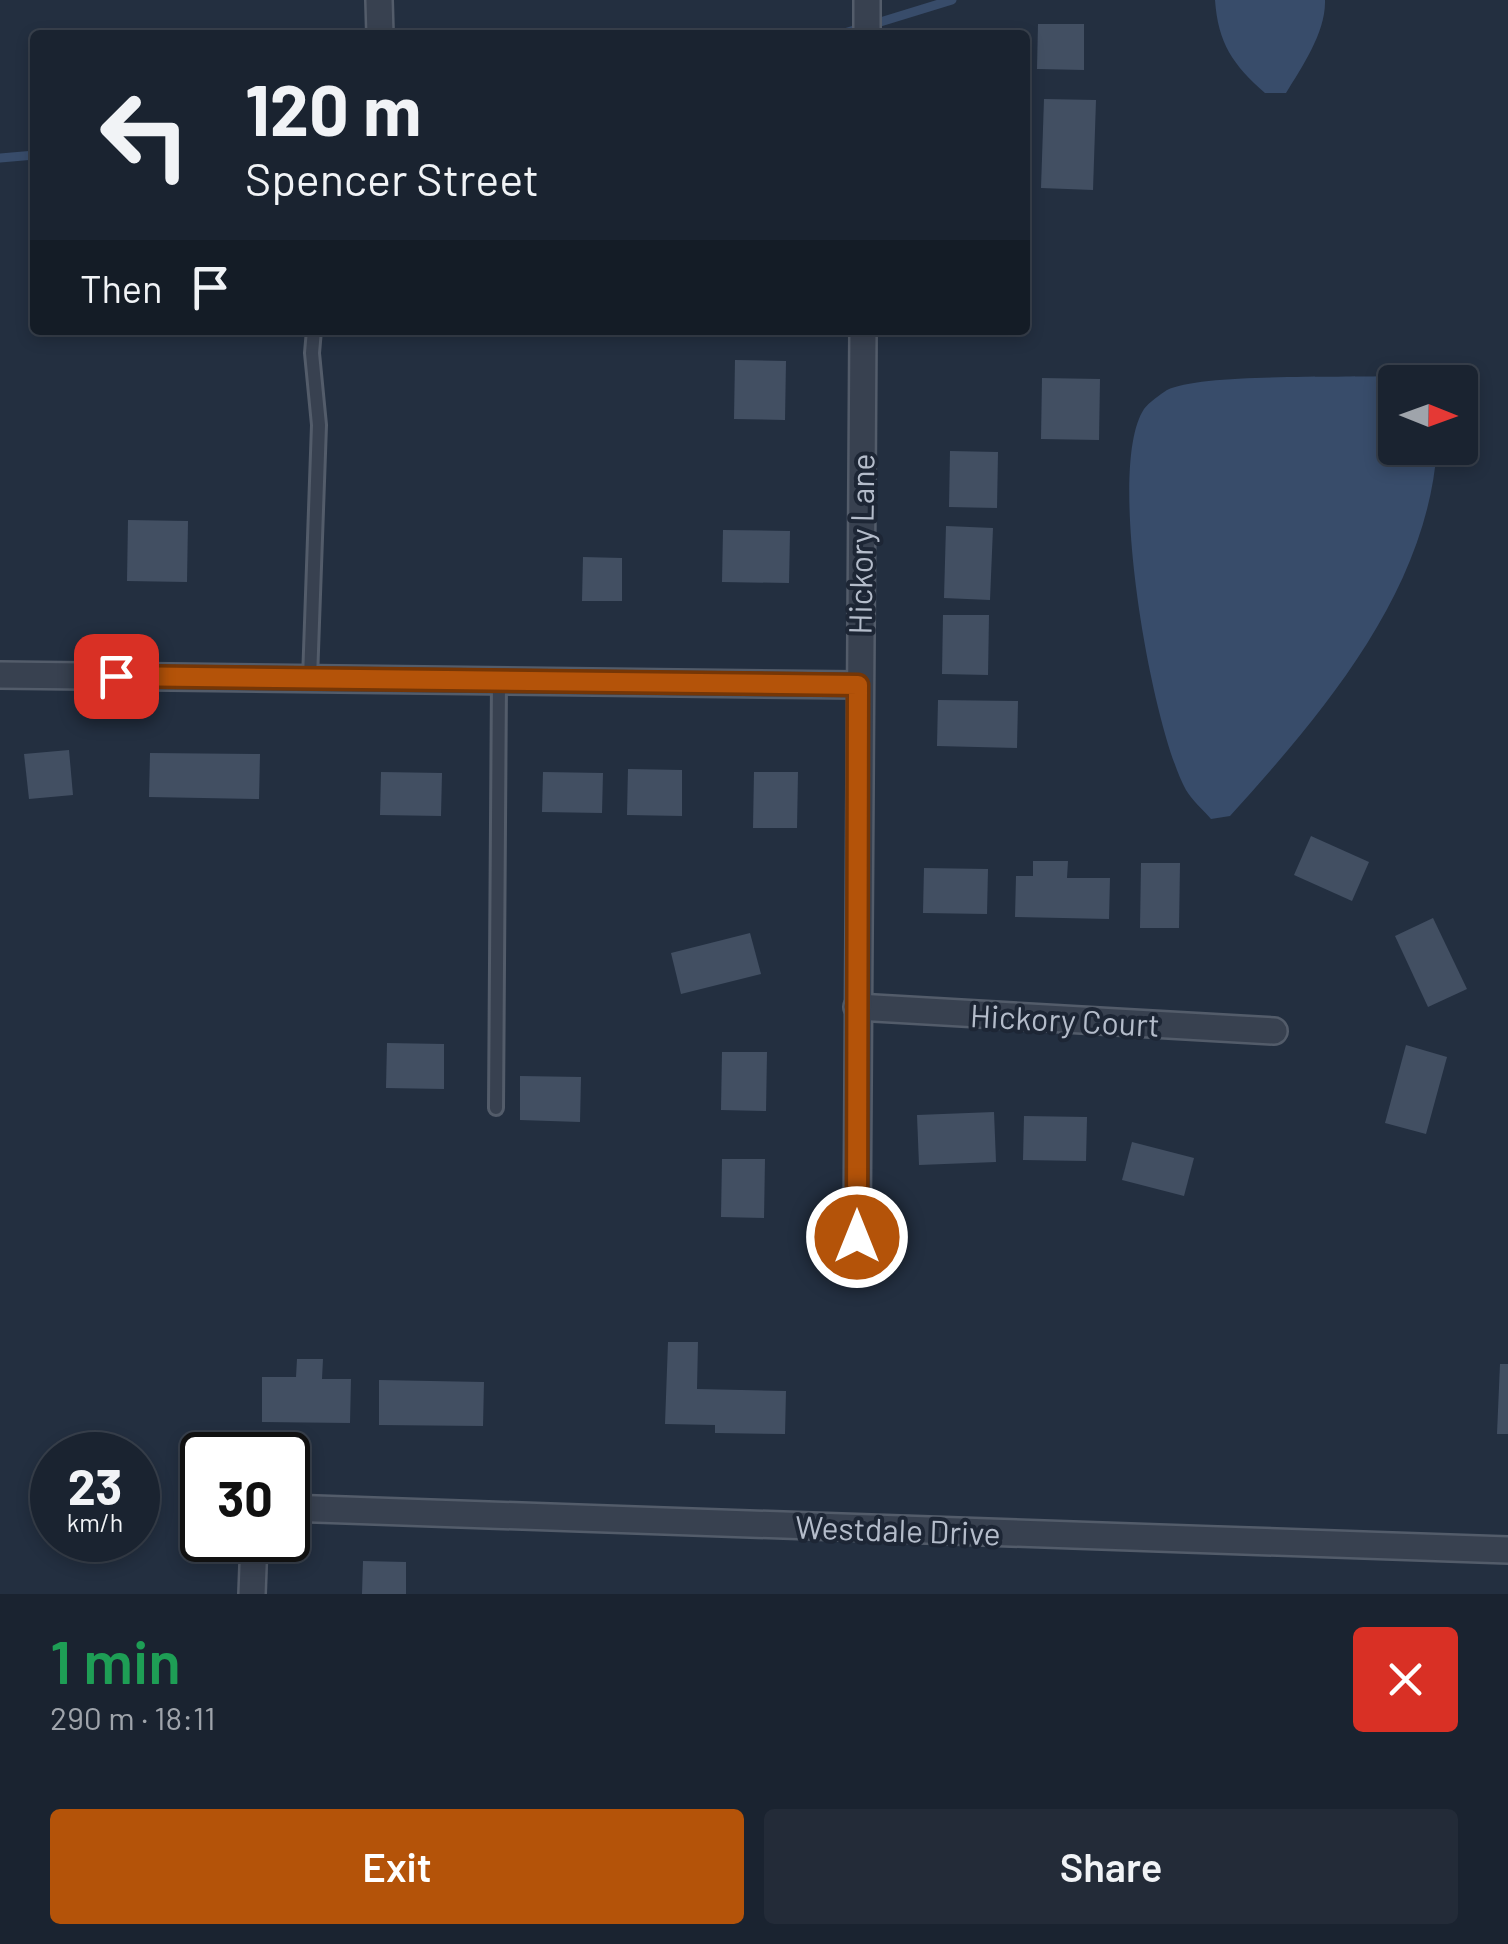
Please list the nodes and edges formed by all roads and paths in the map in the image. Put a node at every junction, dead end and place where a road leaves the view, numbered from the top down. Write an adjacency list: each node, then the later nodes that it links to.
1 (379, 0): 3 (street)
2 (868, 0): 4 (street)
3 (380, 30)
4 (867, 30)
5 (314, 335): 8 (lane)
6 (863, 335): 10 (street, Hickory Lane)
7 (0, 675): 8 (street)
8 (310, 678): 9 (street)
9 (499, 681): 10 (street); 13 (lane)
10 (858, 685): 11 (street, Hickory Lane)
11 (857, 1007): 12 (street, Hickory Court); 14 (street, Hickory Lane)
12 (1274, 1032)
13 (496, 1108)
14 (857, 1237)
15 (310, 1509): 16 (street, Westdale Drive)
16 (1508, 1550)
17 (253, 1562): 18 (street)
18 (252, 1594)

